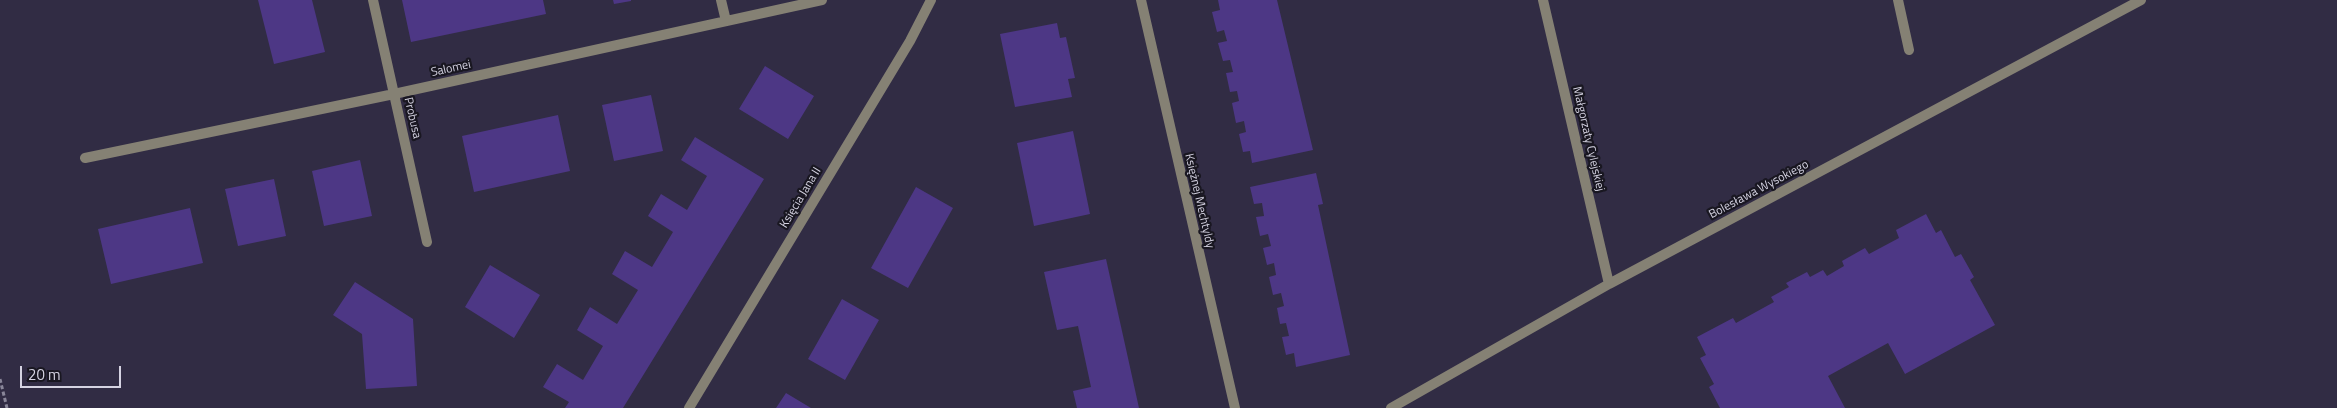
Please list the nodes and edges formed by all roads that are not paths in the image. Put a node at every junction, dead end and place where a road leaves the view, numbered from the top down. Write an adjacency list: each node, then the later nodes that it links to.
1 (373, 0): 11 (street, Probusa)
2 (722, 0): 9 (street)
3 (822, 0): 9 (street, Salomei)
4 (931, 0): 15 (street, Księcia Jana II)
5 (1141, 0): 16 (street, Księżnej Mechtyldy)
6 (1543, 0): 14 (street, Małgorzaty Cylejskiej)
7 (1898, 0): 10 (street)
8 (2141, 0): 14 (street, Bolesława Wysokiego)
9 (726, 21): 11 (street, Salomei)
10 (1909, 50)
11 (394, 94): 12 (street, Salomei); 13 (street, Probusa)
12 (85, 158)
13 (427, 242)
14 (1610, 284): 17 (street, Bolesława Wysokiego)
15 (689, 408)
16 (1235, 408)
17 (1391, 408)

